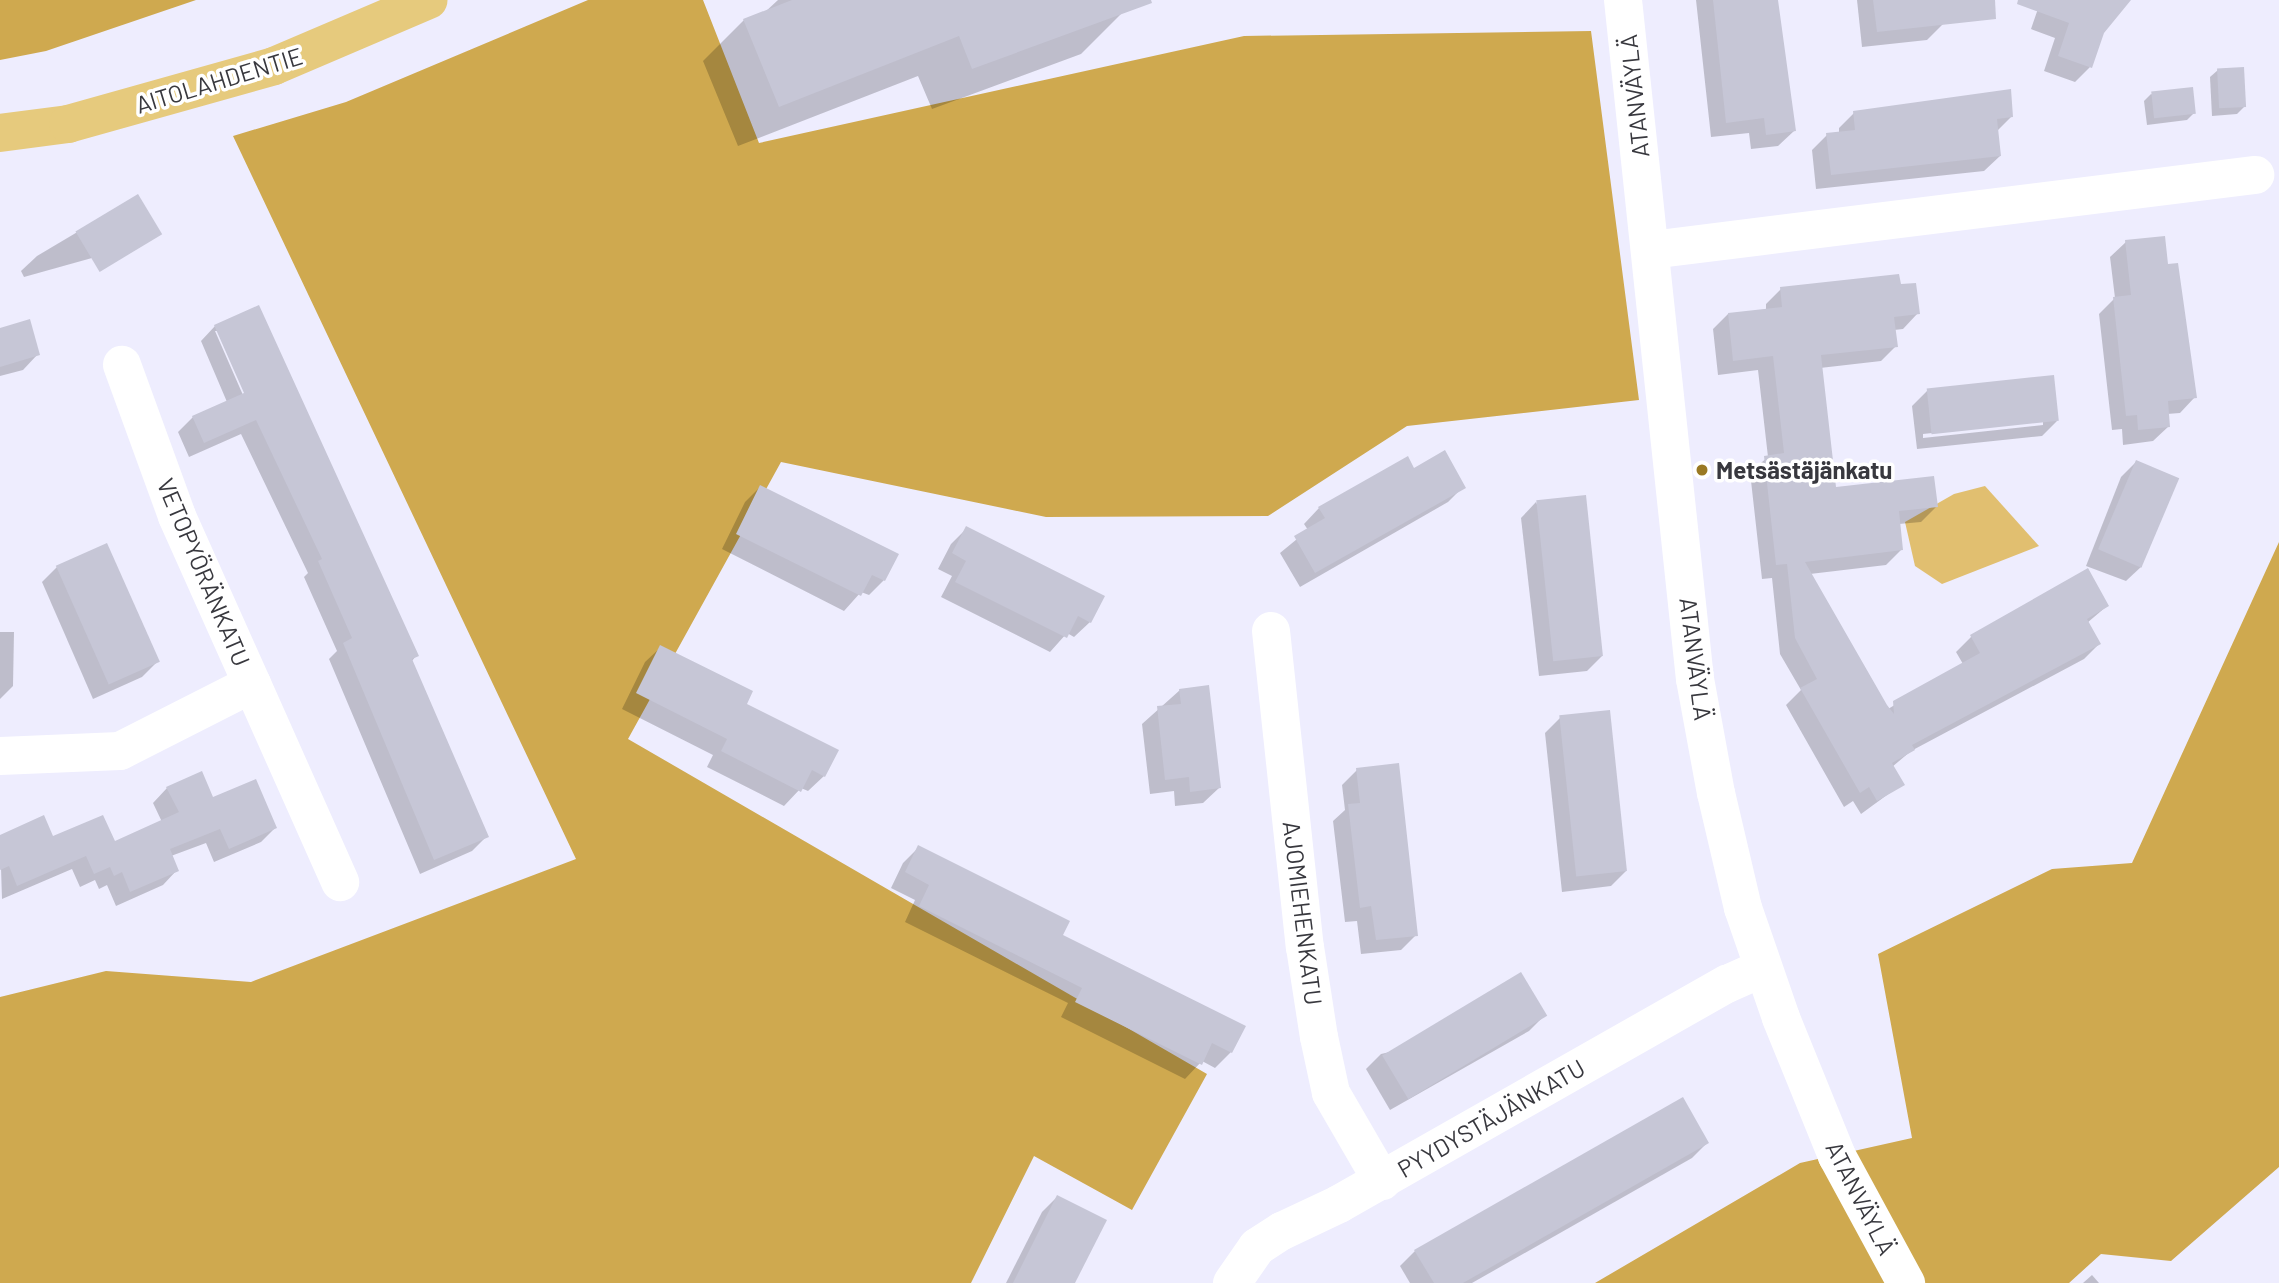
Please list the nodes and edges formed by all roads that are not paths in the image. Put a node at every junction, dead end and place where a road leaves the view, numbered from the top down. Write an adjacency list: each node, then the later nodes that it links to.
1 (429, 0): 3 (main road, AITOLAHDENTIE)
2 (1623, 0): 5 (street, ATANVÄYLÄ)
3 (0, 133)
4 (2255, 175): 5 (street)
5 (1651, 250): 11 (street, ATANVÄYLÄ)
6 (122, 365): 8 (street, VETOPYÖRÄNKATU)
7 (1271, 631): 12 (street, AJOMIEHENKATU)
8 (252, 684): 9 (street, VETOPYÖRÄNKATU); 10 (street)
9 (0, 756)
10 (340, 882)
11 (1763, 968): 12 (street, PYYDYSTÄJÄNKATU); 14 (street, ATANVÄYLÄ)
12 (1382, 1181): 13 (street, PYYDYSTÄJÄNKATU)
13 (1232, 1283)
14 (1906, 1283)

